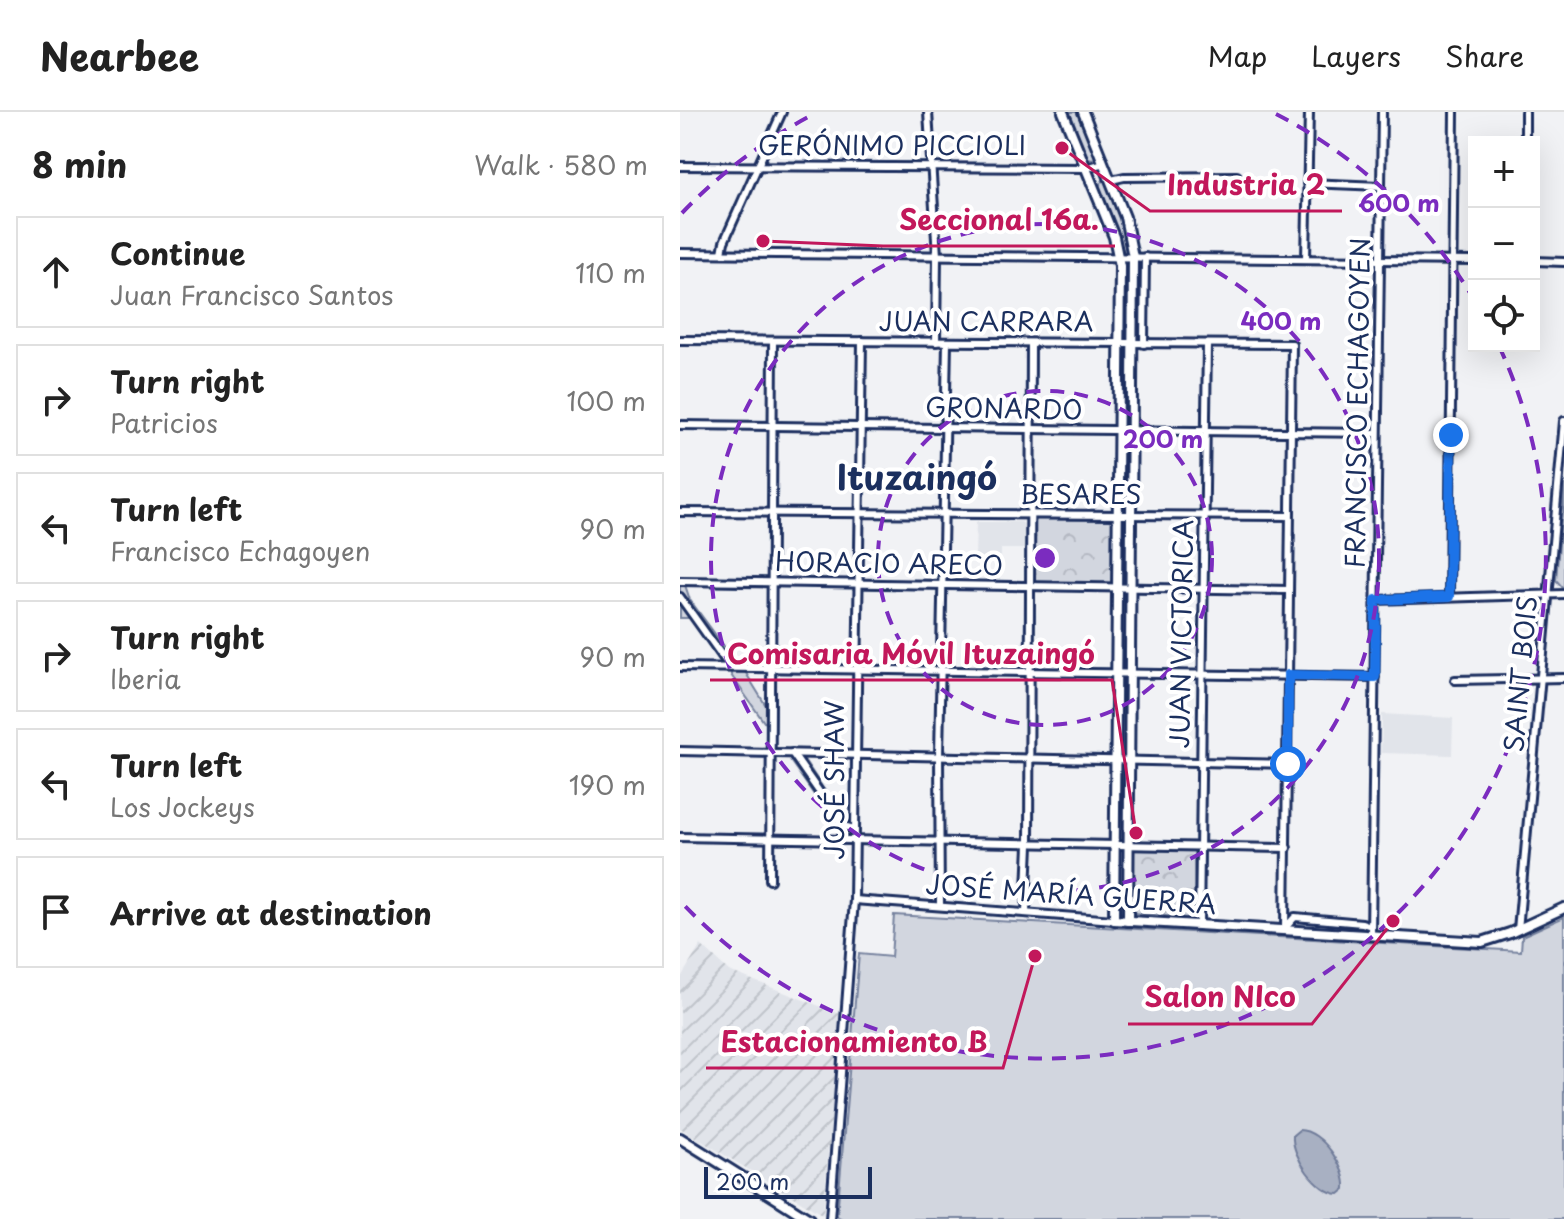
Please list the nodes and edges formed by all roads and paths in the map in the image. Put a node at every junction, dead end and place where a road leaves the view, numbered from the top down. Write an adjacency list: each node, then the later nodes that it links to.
1 (782, 112): 11 (street)
2 (928, 112): 13 (street)
3 (1063, 112): 14 (street)
4 (1083, 112): 10 (street)
5 (1309, 112): 17 (street)
6 (1382, 112): 18 (street, FRANCISCO ECHAGOYEN)
7 (1454, 112): 27 (street)
8 (1525, 112): 9 (street)
9 (1525, 136)
10 (1104, 163): 14 (street, GERÓNIMO PICCIOLI); 16 (street)
11 (758, 165): 12 (street, GERÓNIMO PICCIOLI); 13 (street, GERÓNIMO PICCIOLI); 20 (street)
12 (680, 166)
13 (930, 166): 14 (street, GERÓNIMO PICCIOLI); 21 (street)
14 (1086, 168): 22 (street)
15 (1237, 176): 16 (street)
16 (1111, 180): 23 (street)
17 (1307, 183): 18 (street); 25 (street)
18 (1381, 186): 26 (street, FRANCISCO ECHAGOYEN)
19 (680, 253): 20 (street)
20 (722, 253): 21 (street)
21 (937, 256): 22 (street); 34 (street)
22 (1119, 257): 23 (street); 37 (street)
23 (1133, 257): 24 (street); 38 (street)
24 (1145, 257): 25 (street); 39 (street)
25 (1306, 258): 26 (street)
26 (1380, 259): 27 (street); 52 (street, FRANCISCO ECHAGOYEN)
27 (1451, 261): 28 (street); 74 (street)
28 (1468, 261)
29 (1540, 261): 30 (street)
30 (1564, 262)
31 (680, 340): 32 (street, JUAN CARRARA)
32 (773, 341): 33 (street, JUAN CARRARA); 43 (street)
33 (862, 341): 34 (street, JUAN CARRARA); 44 (street, JOSÉ SHAW)
34 (936, 342): 35 (street, JUAN CARRARA)
35 (947, 342): 36 (street, JUAN CARRARA); 45 (street)
36 (1031, 343): 37 (street, JUAN CARRARA); 46 (street)
37 (1119, 343): 38 (street, JUAN CARRARA); 47 (street)
38 (1133, 343): 39 (street, JUAN CARRARA); 48 (street)
39 (1144, 344): 40 (street, JUAN CARRARA)
40 (1207, 344): 49 (street, JUAN VICTORICA); 50 (street, JUAN CARRARA)
41 (1564, 421): 51 (street, SAINT BOIS)
42 (680, 425): 43 (street, GRONARDO)
43 (772, 426): 44 (street, GRONARDO); 54 (street)
44 (860, 427): 45 (street, GRONARDO); 55 (street, JOSÉ SHAW)
45 (946, 428): 46 (street, GRONARDO); 56 (street)
46 (1031, 429): 47 (street, GRONARDO); 57 (street)
47 (1118, 430): 48 (street, GRONARDO); 58 (street)
48 (1132, 430): 49 (street, GRONARDO); 59 (street)
49 (1205, 431): 50 (street, GRONARDO); 60 (street, JUAN VICTORICA)
50 (1292, 432): 52 (street, GRONARDO); 61 (street)
51 (1563, 432): 71 (street, SAINT BOIS)
52 (1377, 433): 75 (street, FRANCISCO ECHAGOYEN)
53 (680, 512): 54 (street, BESARES)
54 (772, 513): 55 (street, BESARES); 63 (street)
55 (859, 513): 56 (street, BESARES); 64 (street, JOSÉ SHAW)
56 (944, 514): 57 (street, BESARES); 65 (street)
57 (1030, 514): 58 (street, BESARES); 66 (street)
58 (1117, 515): 59 (street, BESARES); 67 (street)
59 (1132, 515): 60 (street, BESARES); 68 (street)
60 (1204, 515): 61 (street, BESARES); 69 (street, JUAN VICTORICA)
61 (1289, 516): 70 (street)
62 (680, 581): 63 (street, HORACIO ARECO)
63 (772, 583): 64 (street, HORACIO ARECO); 78 (street)
64 (857, 584): 65 (street, HORACIO ARECO); 79 (street, JOSÉ SHAW)
65 (943, 585): 66 (street, HORACIO ARECO); 80 (street)
66 (1031, 586): 67 (street, HORACIO ARECO); 81 (street)
67 (1116, 587): 68 (street, HORACIO ARECO); 82 (street)
68 (1130, 588): 69 (street, HORACIO ARECO); 83 (street)
69 (1203, 589): 70 (street, HORACIO ARECO); 84 (street, JUAN VICTORICA)
70 (1289, 590): 85 (street)
71 (1548, 594): 72 (street); 74 (street); 87 (street, SAINT BOIS)
72 (1564, 594)
73 (680, 597): 77 (street)
74 (1449, 597): 75 (street)
75 (1376, 600): 86 (street, FRANCISCO ECHAGOYEN)
76 (680, 667): 77 (street)
77 (730, 667): 78 (street)
78 (772, 667): 79 (street); 91 (street)
79 (856, 668): 80 (street); 93 (street, JOSÉ SHAW)
80 (941, 670): 81 (street); 94 (street)
81 (1030, 672): 82 (street); 95 (street)
82 (1116, 673): 83 (street); 96 (street)
83 (1130, 674): 84 (street); 97 (street)
84 (1202, 674): 85 (street); 98 (street, JUAN VICTORICA)
85 (1288, 675): 86 (street); 99 (street)
86 (1375, 677): 119 (street, FRANCISCO ECHAGOYEN)
87 (1540, 678): 88 (street); 89 (street); 120 (street, SAINT BOIS)
88 (1564, 678)
89 (1455, 680)
90 (680, 751): 91 (street)
91 (771, 752): 92 (street); 102 (street)
92 (792, 753): 93 (street); 100 (street)
93 (855, 754): 94 (street); 100 (street, JOSÉ SHAW)
94 (939, 756): 95 (street); 104 (street)
95 (1029, 758): 96 (street); 105 (street)
96 (1115, 760): 97 (street); 106 (street)
97 (1129, 760): 98 (street); 107 (street)
98 (1201, 762): 99 (street); 108 (street, JUAN VICTORICA)
99 (1288, 764): 109 (street)
100 (854, 829): 103 (street, JOSÉ SHAW)
101 (680, 837): 102 (street)
102 (770, 839): 103 (street); 110 (street)
103 (854, 841): 104 (street); 111 (street, JOSÉ SHAW)
104 (939, 844): 105 (street); 112 (street)
105 (1029, 845): 106 (street); 114 (street)
106 (1115, 845): 107 (street); 115 (street)
107 (1129, 845): 108 (street); 116 (street)
108 (1200, 847): 109 (street); 117 (street, JUAN VICTORICA)
109 (1287, 848): 118 (street)
110 (770, 880)
111 (854, 900): 112 (street, JOSÉ MARÍA GUERRA); 123 (street, JOSÉ SHAW)
112 (940, 906): 114 (street, JOSÉ MARÍA GUERRA)
113 (1564, 908): 120 (street, JOSÉ MARÍA GUERRA)
114 (1026, 912): 115 (street, JOSÉ MARÍA GUERRA)
115 (1114, 920): 116 (street, JOSÉ MARÍA GUERRA)
116 (1128, 921): 117 (street, JOSÉ MARÍA GUERRA)
117 (1199, 924): 118 (street, JOSÉ MARÍA GUERRA)
118 (1285, 928): 119 (street, JOSÉ MARÍA GUERRA)
119 (1371, 930): 120 (street, JOSÉ MARÍA GUERRA)
120 (1518, 930)
121 (680, 1138): 122 (street)
122 (809, 1219)
123 (830, 1219)

